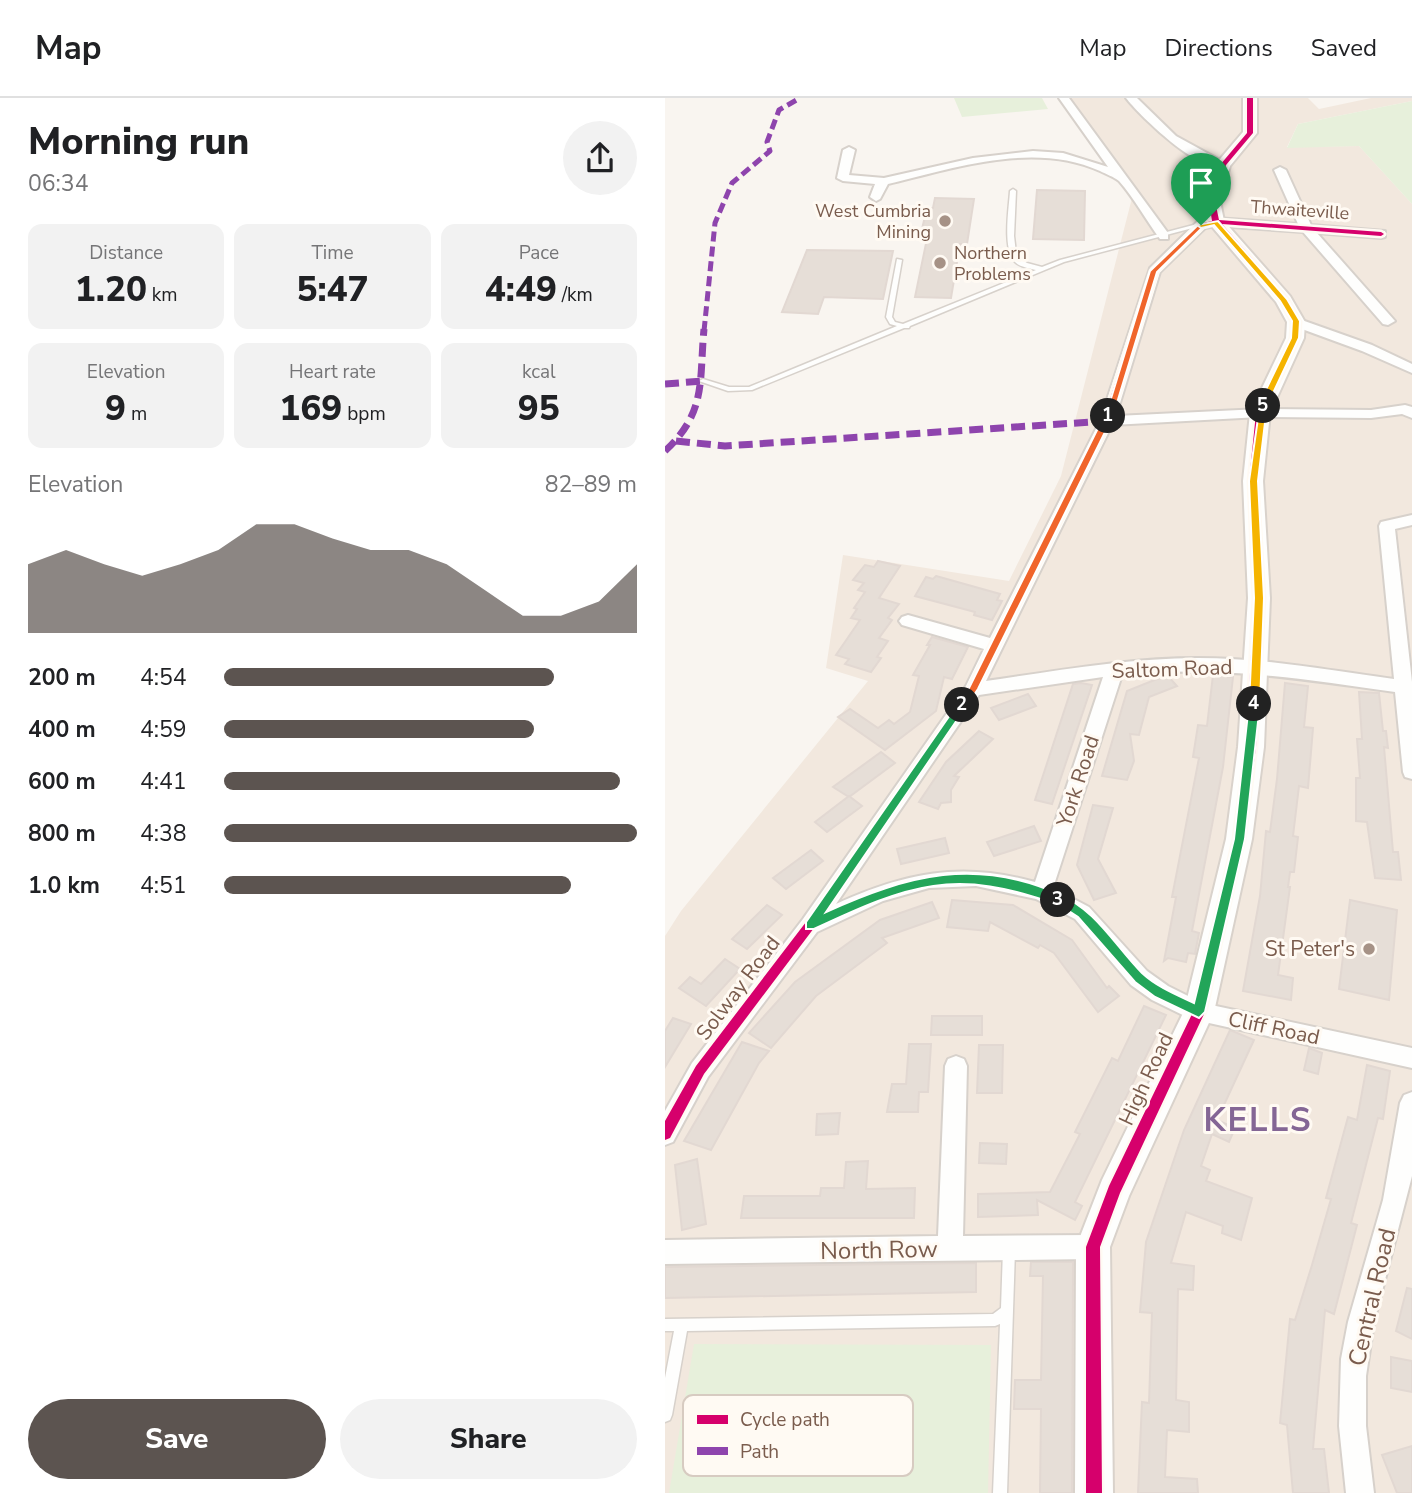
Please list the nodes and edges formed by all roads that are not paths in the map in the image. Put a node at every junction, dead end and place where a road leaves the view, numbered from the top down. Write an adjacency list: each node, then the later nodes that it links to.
1 (1064, 98): 7 (street)
2 (1131, 98): 5 (street)
3 (1250, 98): 5 (street)
4 (849, 150): 8 (street)
5 (1223, 165): 11 (street)
6 (1280, 170): 12 (street, Thwaiteville)
7 (1119, 176): 8 (street); 14 (street)
8 (884, 181): 10 (street)
9 (1013, 191): 16 (lane)
10 (876, 197)
11 (1208, 224): 12 (street, Thwaiteville); 14 (lane); 17 (street); 24 (street, Solway Road)
12 (1306, 228): 13 (street, Thwaiteville); 18 (street, Thwaiteville)
13 (1381, 234)
14 (1164, 236): 16 (lane)
15 (898, 260): 19 (lane)
16 (1042, 269): 19 (lane)
17 (1296, 321): 20 (street); 23 (street, High Road)
18 (1388, 321)
19 (907, 327): 21 (lane)
20 (1412, 369)
21 (703, 381)
22 (1409, 412): 23 (street)
23 (1260, 413): 24 (street); 28 (street, High Road)
24 (1107, 421): 27 (street, Solway Road)
25 (1412, 520): 30 (street)
26 (908, 621): 27 (street)
27 (995, 646): 31 (street, Solway Road)
28 (1257, 668): 29 (street, Saltom Road); 30 (street, Saltom Road); 35 (street, High Road)
29 (1115, 669): 31 (street, Saltom Road); 33 (street, York Road)
30 (1407, 687): 32 (street)
31 (973, 689): 34 (street, Solway Road)
32 (1412, 772)
33 (1042, 892): 34 (street, Cliff Road); 35 (street, Cliff Road)
34 (810, 925): 39 (street, Solway Road)
35 (1199, 1012): 36 (street, Cliff Road); 40 (street, High Road)
36 (1412, 1058)
37 (956, 1066): 42 (street)
38 (1412, 1103): 50 (street, Central Road)
39 (665, 1134)
40 (1093, 1247): 41 (street, North Row); 49 (street, High Road)
41 (1009, 1249): 42 (street, North Row); 44 (lane)
42 (950, 1250): 43 (street, North Row)
43 (665, 1252)
44 (1006, 1311): 46 (lane); 48 (lane)
45 (665, 1325): 46 (lane)
46 (681, 1326): 47 (lane)
47 (665, 1415)
48 (1000, 1493)
49 (1094, 1493)
50 (1360, 1493)

